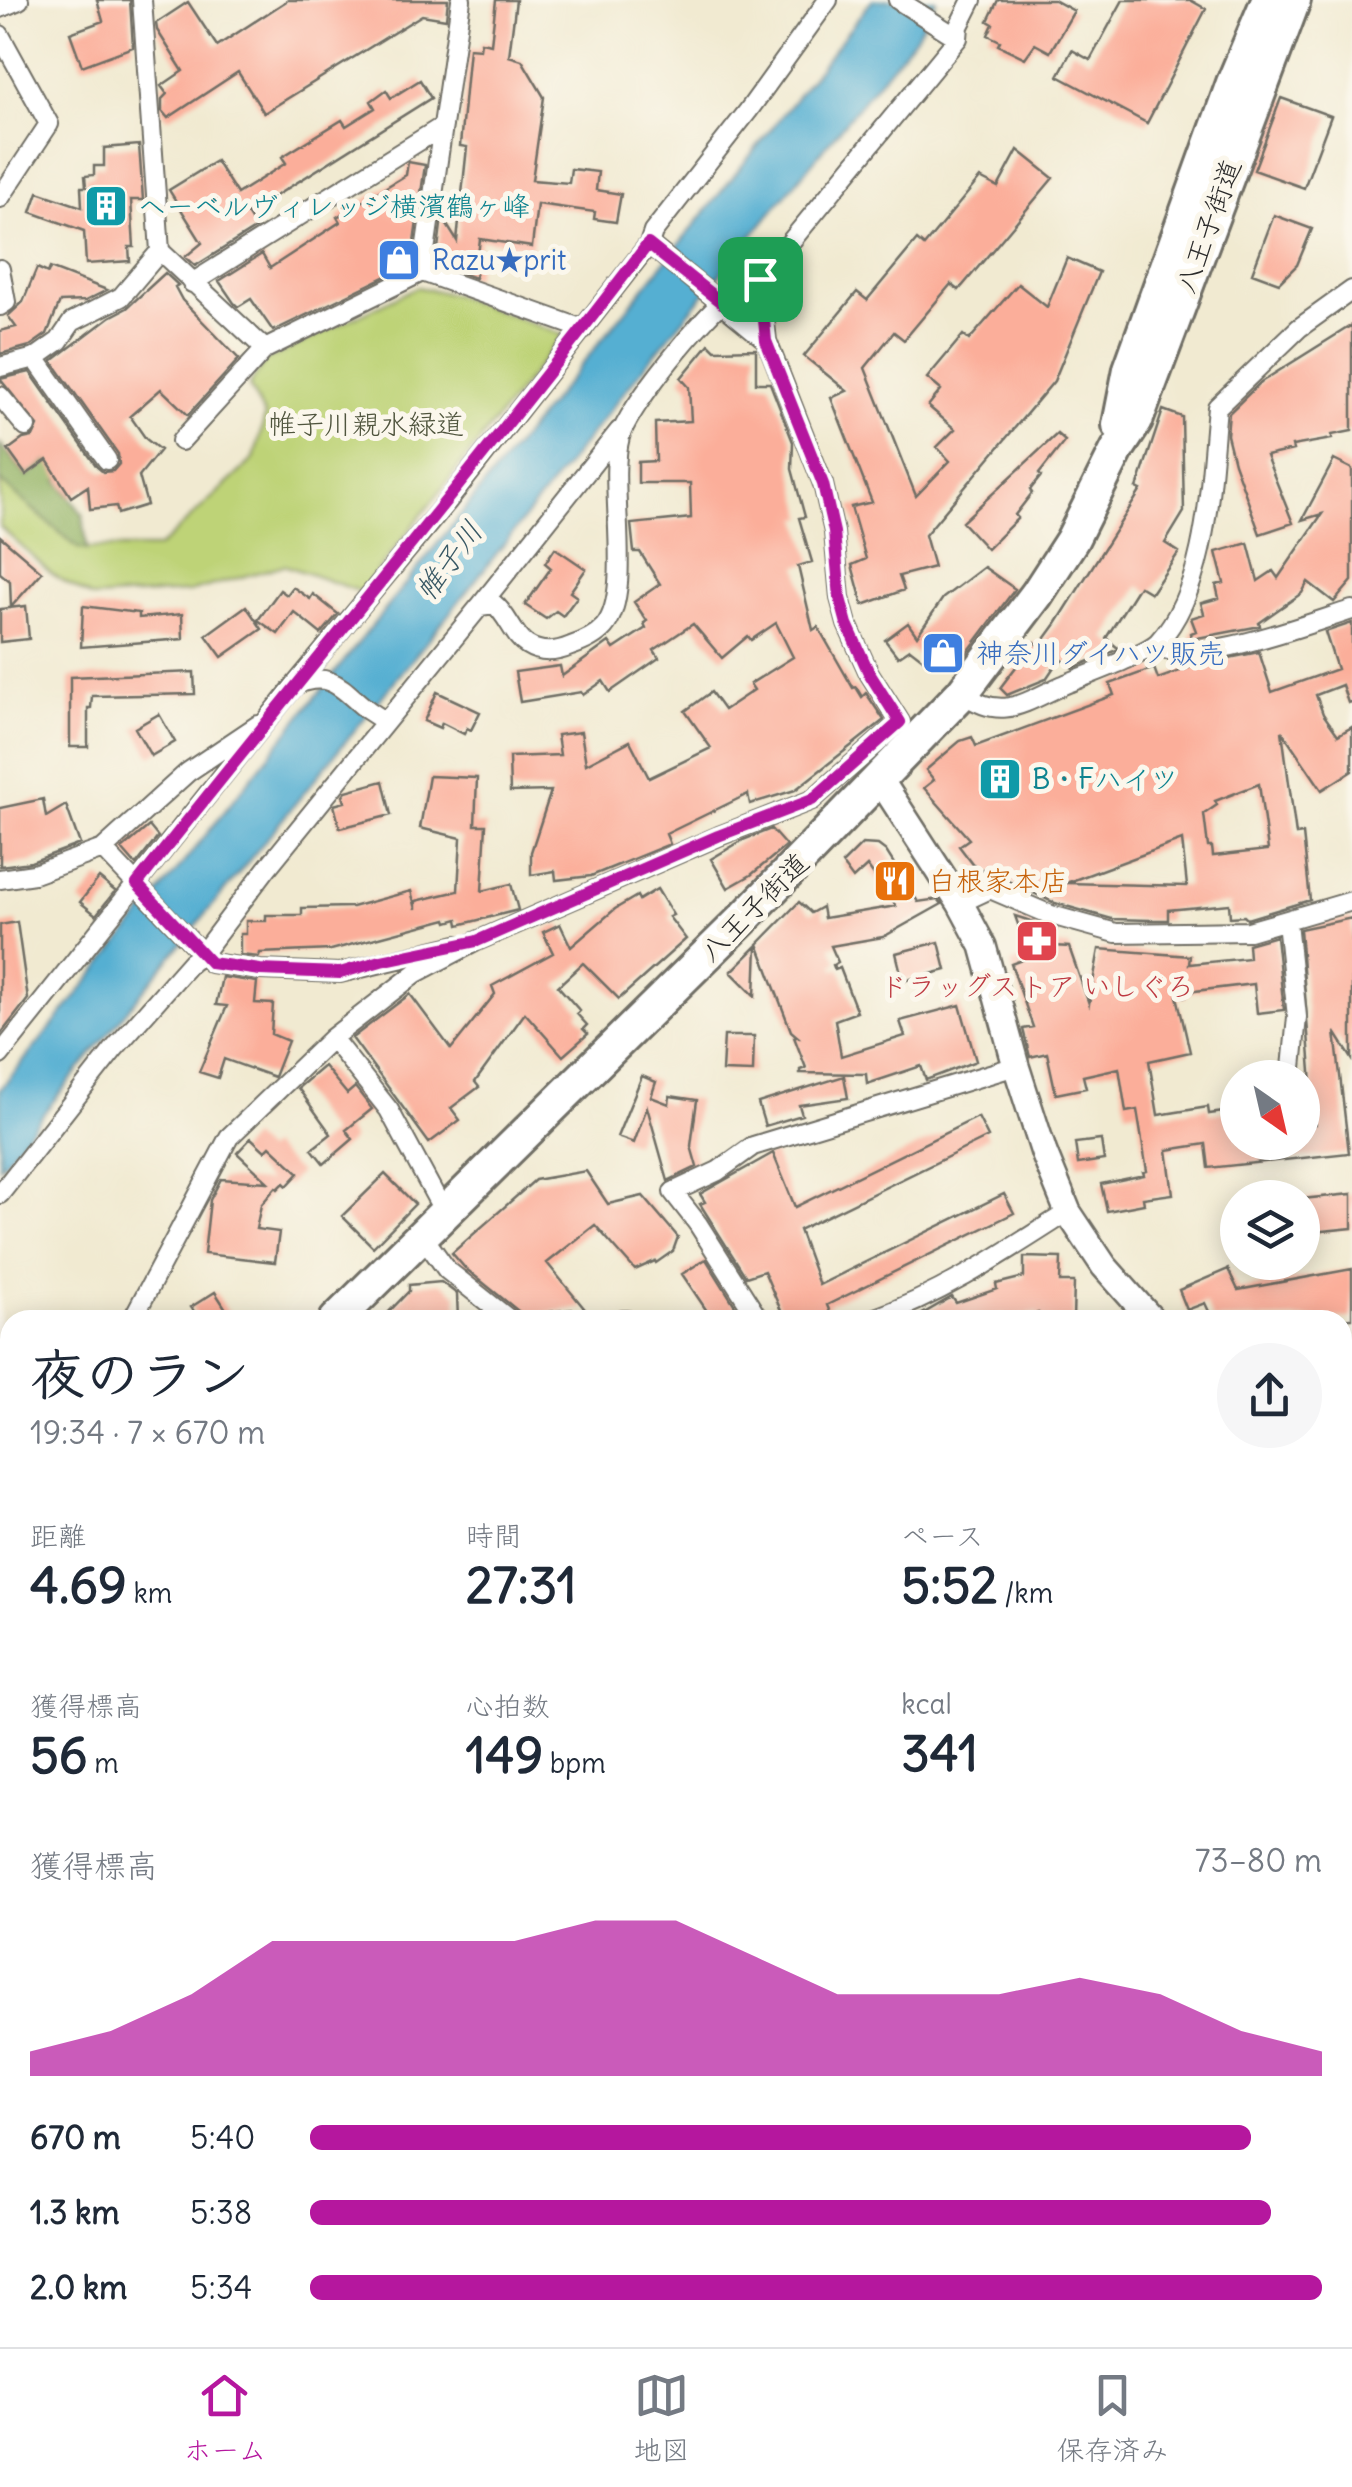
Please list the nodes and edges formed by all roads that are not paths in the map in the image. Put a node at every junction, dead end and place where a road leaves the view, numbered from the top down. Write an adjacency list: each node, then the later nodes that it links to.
1 (19, 0): 9 (street)
2 (142, 0): 16 (street)
3 (462, 0): 12 (street)
4 (828, 0): 15 (street)
5 (898, 0): 11 (street)
6 (972, 0): 11 (street)
7 (1268, 0): 13 (highway, 八王子街道)
8 (1294, 0): 13 (highway, 八王子街道)
9 (0, 8)
10 (0, 35): 14 (street)
11 (958, 38): 19 (street)
12 (442, 126): 18 (street); 20 (street)
13 (1206, 195): 38 (highway, 八王子街道)
14 (0, 198)
15 (653, 247): 22 (street); 24 (street)
16 (160, 252): 20 (street); 27 (street)
17 (0, 269): 23 (street)
18 (422, 272): 24 (street); 26 (street)
19 (760, 279): 22 (street); 25 (street)
20 (192, 283): 26 (street)
21 (1352, 290): 36 (street)
22 (718, 300): 25 (street); 30 (street)
23 (0, 306)
24 (583, 329): 37 (street)
25 (766, 341): 42 (street)
26 (265, 349): 32 (street)
27 (34, 358): 28 (street); 33 (street)
28 (0, 366)
29 (0, 396): 31 (street)
30 (627, 418): 34 (street); 34 (street)
31 (26, 427)
32 (181, 441)
33 (107, 460)
34 (480, 606): 39 (street)
35 (1352, 610): 36 (street)
36 (1156, 644): 38 (street)
37 (304, 681): 39 (street); 40 (street)
38 (962, 693): 41 (highway, 八王子街道)
39 (381, 718): 51 (street)
40 (267, 720): 44 (street); 46 (street)
41 (879, 778): 43 (highway, 八王子街道); 48 (street)
42 (812, 800): 43 (street); 50 (street)
43 (836, 824): 58 (highway, 八王子街道)
44 (103, 848): 45 (street); 46 (street)
45 (0, 878)
46 (139, 886): 51 (street); 53 (street)
47 (1352, 901): 49 (street)
48 (960, 903): 49 (street); 55 (street)
49 (1287, 922): 54 (street)
50 (477, 941): 51 (street); 52 (street)
51 (200, 952): 56 (street)
52 (332, 1038): 58 (street); 59 (street)
53 (0, 1054)
54 (1292, 1060)
55 (1016, 1066): 57 (street); 62 (street)
56 (0, 1194)
57 (1068, 1212): 63 (street); 64 (street)
58 (433, 1224): 60 (highway, 八王子街道); 61 (street)
59 (137, 1310)
60 (346, 1310)
61 (497, 1310)
62 (753, 1310)
63 (917, 1310)
64 (1143, 1310)

